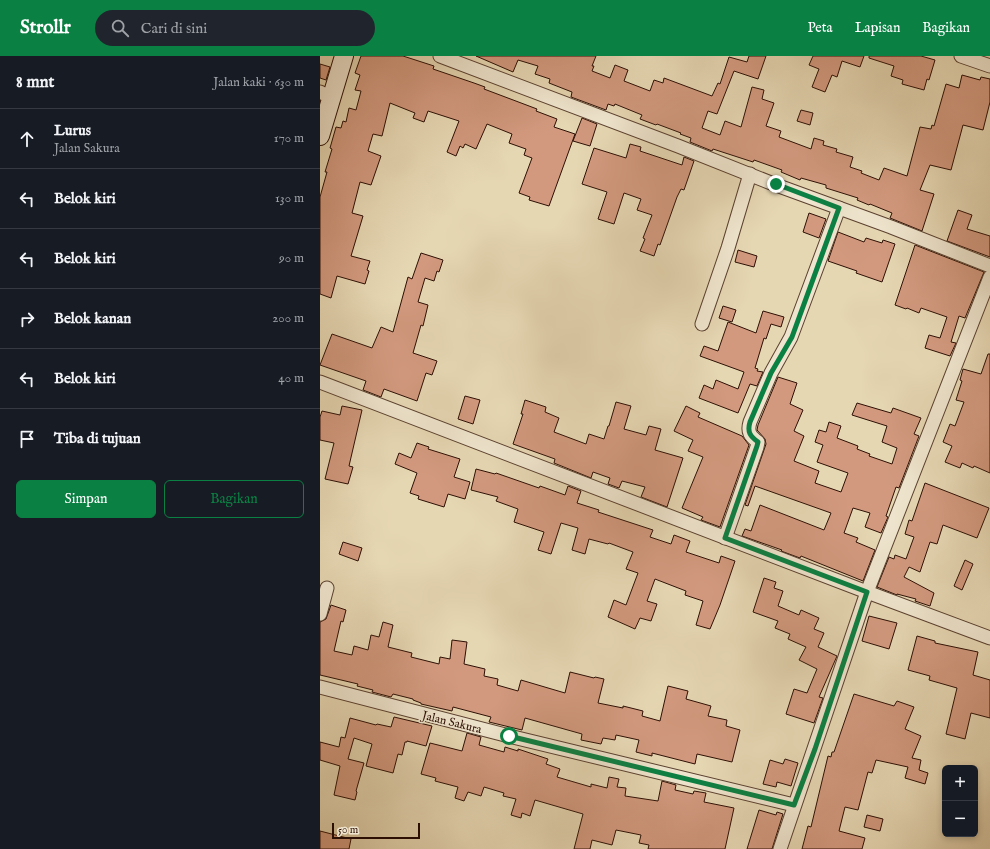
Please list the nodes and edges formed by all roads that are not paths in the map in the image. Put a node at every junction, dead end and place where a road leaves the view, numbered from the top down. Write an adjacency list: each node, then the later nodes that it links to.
1 (344, 56): 5 (street)
2 (440, 56): 7 (street)
3 (962, 56): 4 (street)
4 (990, 66)
5 (326, 95): 6 (street)
6 (320, 136)
7 (750, 174): 8 (street); 11 (street)
8 (839, 208): 9 (street); 13 (street)
9 (990, 266)
10 (990, 277): 15 (street)
11 (702, 324)
12 (320, 382): 13 (street)
13 (725, 538): 15 (street)
14 (327, 588): 16 (street)
15 (867, 592): 17 (street); 19 (street)
16 (320, 614)
17 (990, 638)
18 (320, 687): 19 (street, Jalan Sakura)
19 (794, 805): 20 (street)
20 (780, 849)

